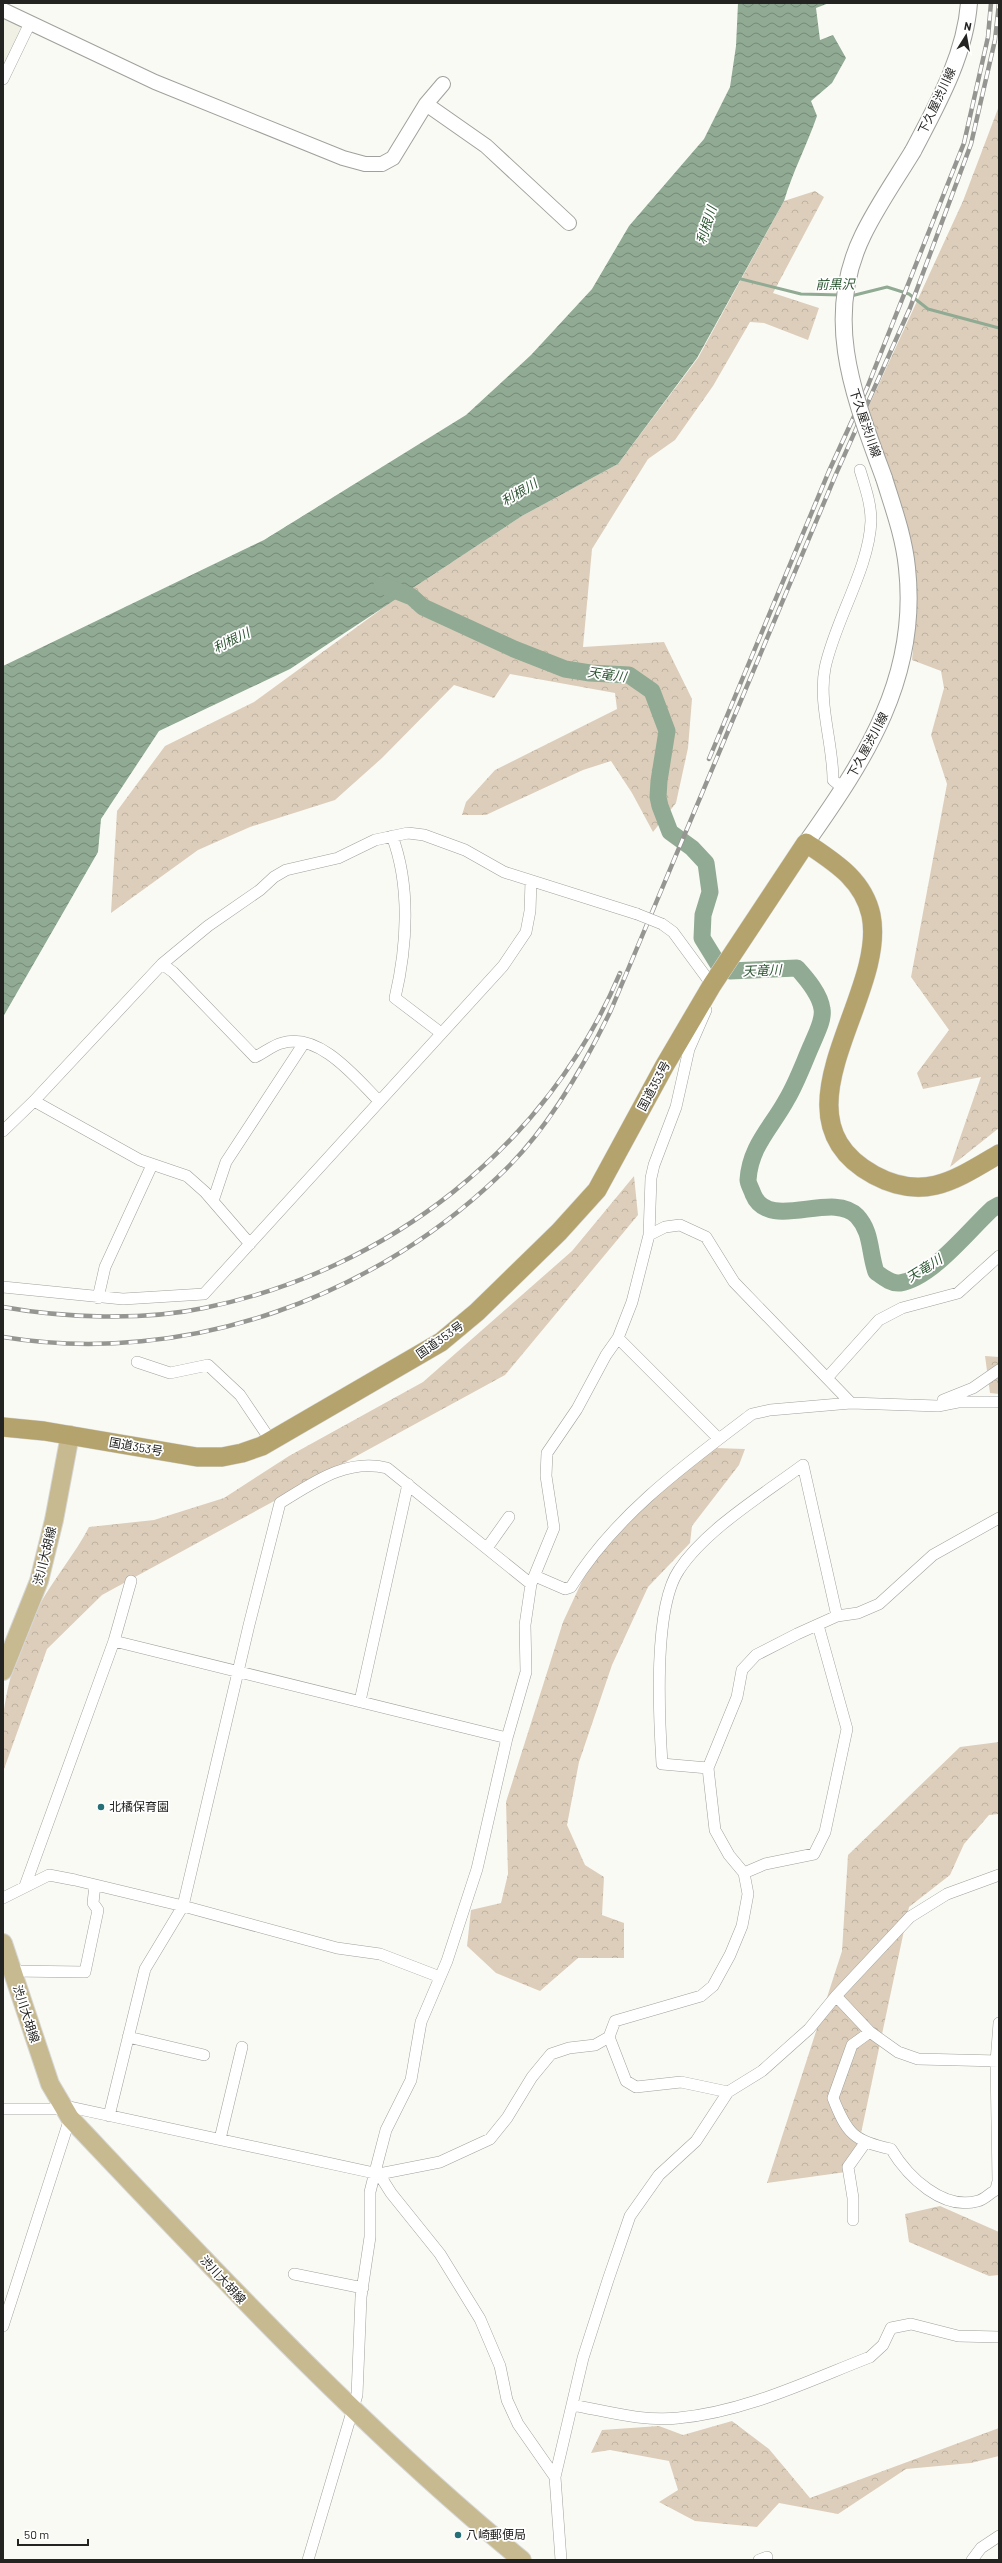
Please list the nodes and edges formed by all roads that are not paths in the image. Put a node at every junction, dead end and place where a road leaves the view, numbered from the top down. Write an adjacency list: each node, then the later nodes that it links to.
1 (969, 3): 9 (main road, 下久屋渋川線, bridge)
2 (3, 10): 3 (street)
3 (30, 23): 4 (street); 6 (street)
4 (3, 79)
5 (443, 84): 6 (street)
6 (426, 104): 7 (street)
7 (569, 222)
8 (860, 470): 9 (street)
9 (844, 789): 11 (main road, 下久屋渋川線)
10 (392, 836): 12 (street); 13 (street); 15 (street)
11 (806, 843): 14 (highway, 国道353号); 20 (highway)
12 (531, 882): 14 (street, bridge); 15 (street)
13 (162, 964): 16 (street); 17 (street)
14 (715, 980): 23 (street); 38 (highway, 国道353号)
15 (441, 1033): 18 (street)
16 (304, 1043): 18 (street); 22 (street)
17 (34, 1101): 19 (street); 21 (street)
18 (379, 1101): 24 (street)
19 (3, 1131)
20 (999, 1154)
21 (152, 1165): 22 (street); 27 (street)
22 (213, 1201): 24 (street)
23 (649, 1235): 28 (street); 31 (street)
24 (250, 1244): 27 (street)
25 (999, 1256): 31 (street)
26 (3, 1287): 27 (street)
27 (98, 1298)
28 (618, 1338): 37 (street); 43 (street)
29 (136, 1362): 38 (street)
30 (999, 1370): 34 (street)
31 (827, 1378): 33 (street)
32 (999, 1402): 34 (street)
33 (852, 1403): 34 (street); 37 (street)
34 (928, 1406)
35 (3, 1427): 36 (highway, 国道353号)
36 (70, 1436): 38 (highway, 国道353号); 48 (main road, 渋川大胡線)
37 (718, 1439): 43 (street)
38 (271, 1441)
39 (408, 1484): 42 (street); 49 (street); 50 (street)
40 (510, 1517): 42 (street)
41 (999, 1518): 45 (street)
42 (487, 1548): 43 (street)
43 (533, 1580): 51 (street)
44 (131, 1581): 47 (street)
45 (837, 1616): 46 (street); 52 (street)
46 (818, 1625): 52 (street); 53 (street)
47 (114, 1641): 49 (street); 56 (street)
48 (3, 1671)
49 (238, 1672): 50 (street); 58 (street)
50 (360, 1701): 51 (street)
51 (507, 1738): 61 (street)
52 (708, 1768): 53 (street)
53 (744, 1873): 66 (street)
54 (999, 1874): 62 (street)
55 (95, 1885): 56 (street); 58 (street); 60 (street)
56 (25, 1886): 57 (street)
57 (3, 1898)
58 (183, 1906): 61 (street); 65 (street)
59 (3, 1943): 60 (main road, 渋川大胡線)
60 (12, 1971): 72 (main road, 渋川大胡線)
61 (440, 1977): 76 (street)
62 (836, 1996): 64 (street); 70 (street)
63 (999, 2023): 69 (street)
64 (870, 2032): 69 (street); 75 (street)
65 (128, 2036): 68 (street); 73 (street)
66 (609, 2037): 70 (street); 76 (street)
67 (242, 2047): 74 (street)
68 (204, 2055)
69 (997, 2061): 77 (street)
70 (728, 2092): 83 (street)
71 (3, 2109): 72 (street)
72 (65, 2111): 73 (street); 81 (street); 84 (main road, 渋川大胡線)
73 (109, 2116): 74 (street)
74 (220, 2139): 76 (street)
75 (865, 2143): 77 (street); 78 (street)
76 (377, 2173): 80 (street); 85 (street)
77 (997, 2189)
78 (853, 2220)
79 (294, 2274): 80 (street)
80 (363, 2288): 84 (street)
81 (3, 2326)
82 (999, 2337): 83 (street)
83 (572, 2405): 85 (street)
84 (352, 2410): 87 (street); 88 (main road, 渋川大胡線)
85 (556, 2477): 89 (street)
86 (999, 2536): 90 (street)
87 (308, 2560)
88 (522, 2560)
89 (561, 2560)
90 (972, 2560)

